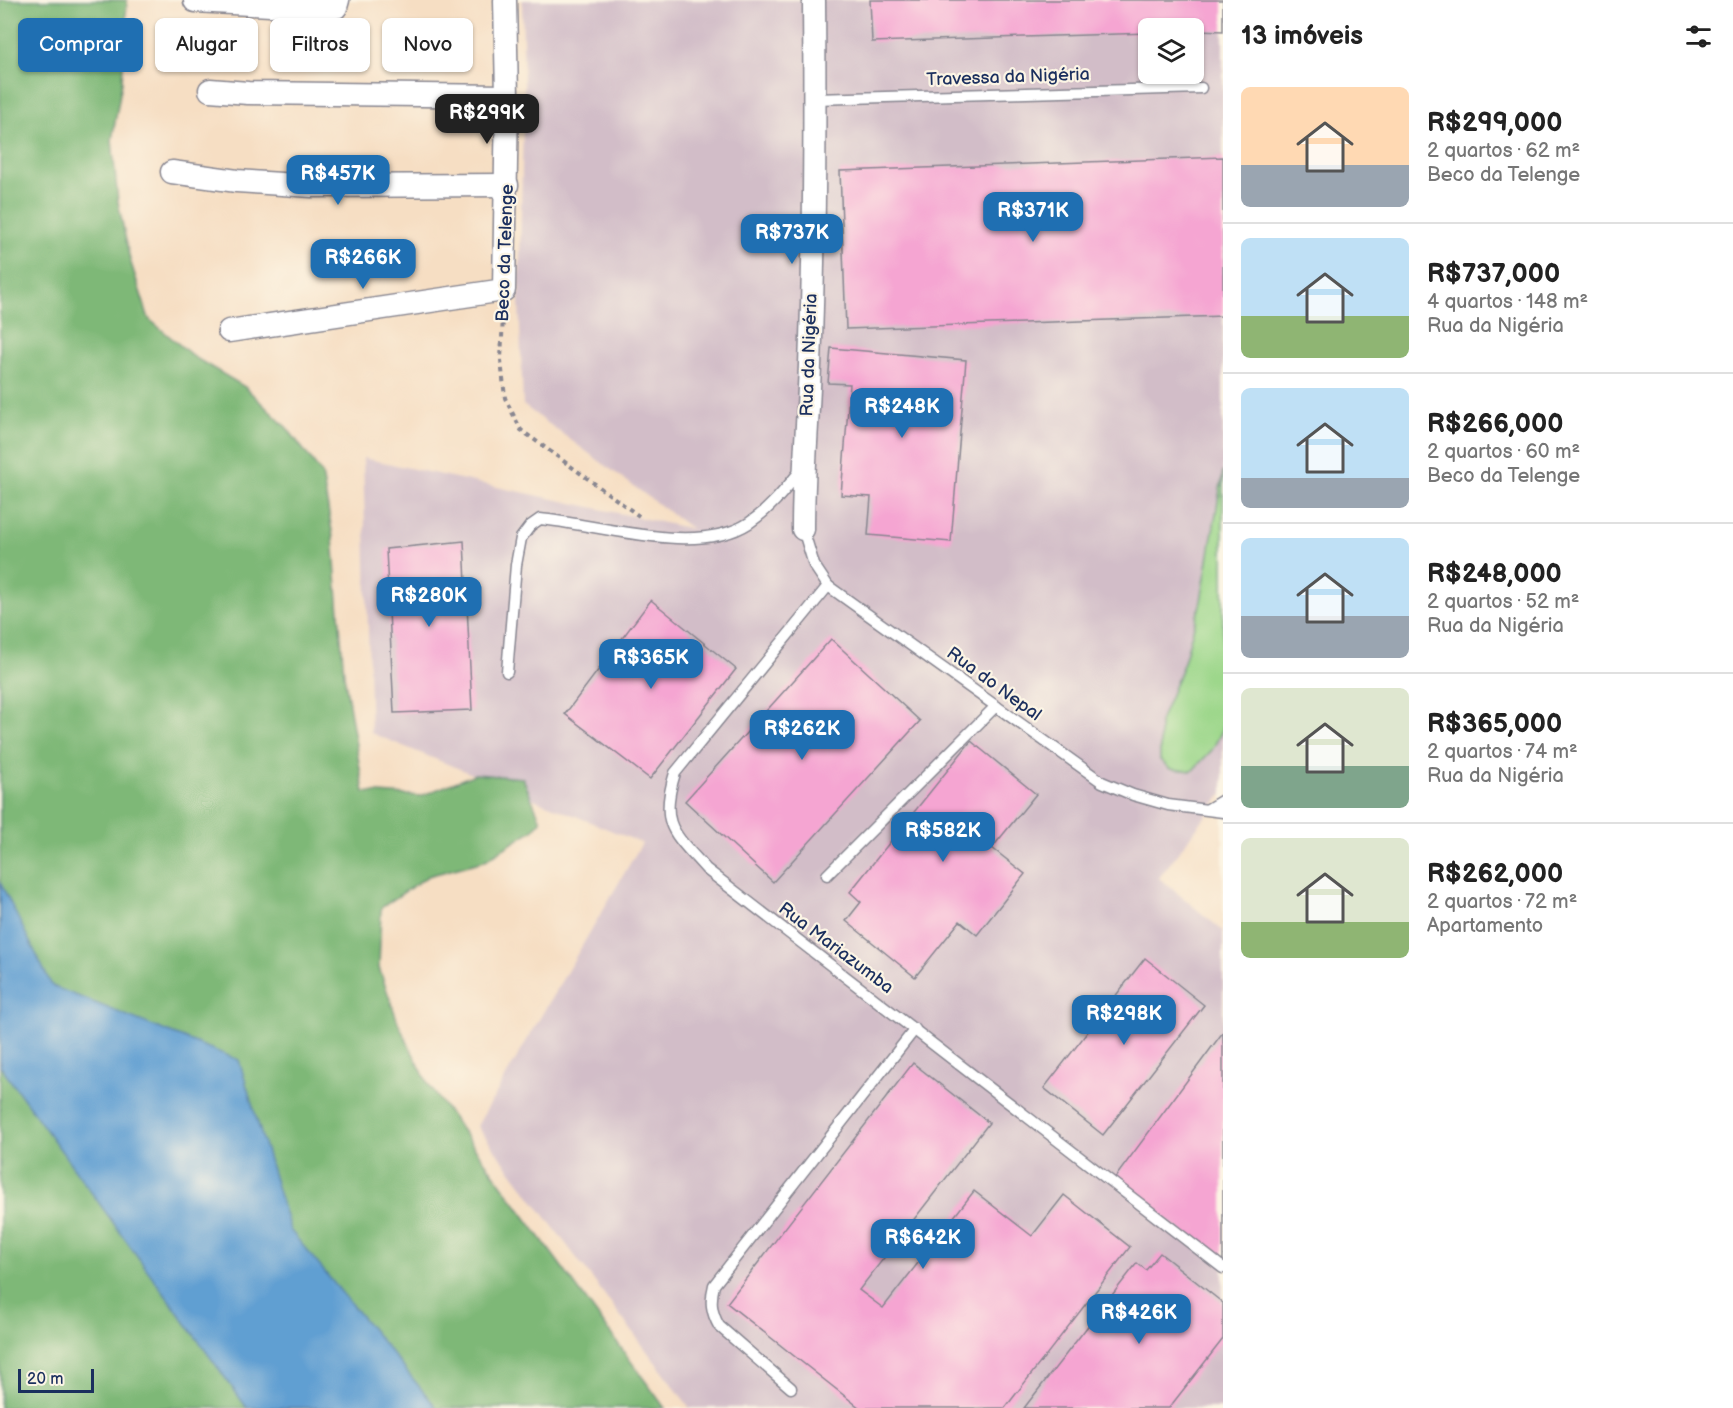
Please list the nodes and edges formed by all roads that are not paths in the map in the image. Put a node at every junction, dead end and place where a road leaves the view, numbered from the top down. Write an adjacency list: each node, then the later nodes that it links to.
1 (338, 0): 4 (street)
2 (505, 0): 7 (street, Beco da Telenge)
3 (814, 0): 8 (street, Rua da Nigéria)
4 (195, 1)
5 (1201, 88): 8 (lane, Travessa da Nigéria)
6 (210, 90): 7 (street)
7 (507, 96): 10 (street, Beco da Telenge)
8 (815, 99): 12 (street, Rua da Nigéria)
9 (172, 172): 10 (street)
10 (507, 185): 11 (street, Beco da Telenge)
11 (228, 331)
12 (803, 468): 13 (street, Rua da Nigéria); 15 (lane)
13 (803, 529): 14 (lane, Rua do Nepal)
14 (828, 586): 16 (lane, Rua do Nepal); 21 (lane, Rua Mariazumba)
15 (507, 672)
16 (996, 705): 18 (lane, Rua do Nepal); 20 (lane)
17 (1223, 800): 18 (lane)
18 (1208, 809): 19 (lane, Rua do Nepal)
19 (1223, 812)
20 (827, 875)
21 (915, 1029): 22 (lane, Rua Mariazumba); 23 (lane)
22 (1223, 1268)
23 (790, 1388)

